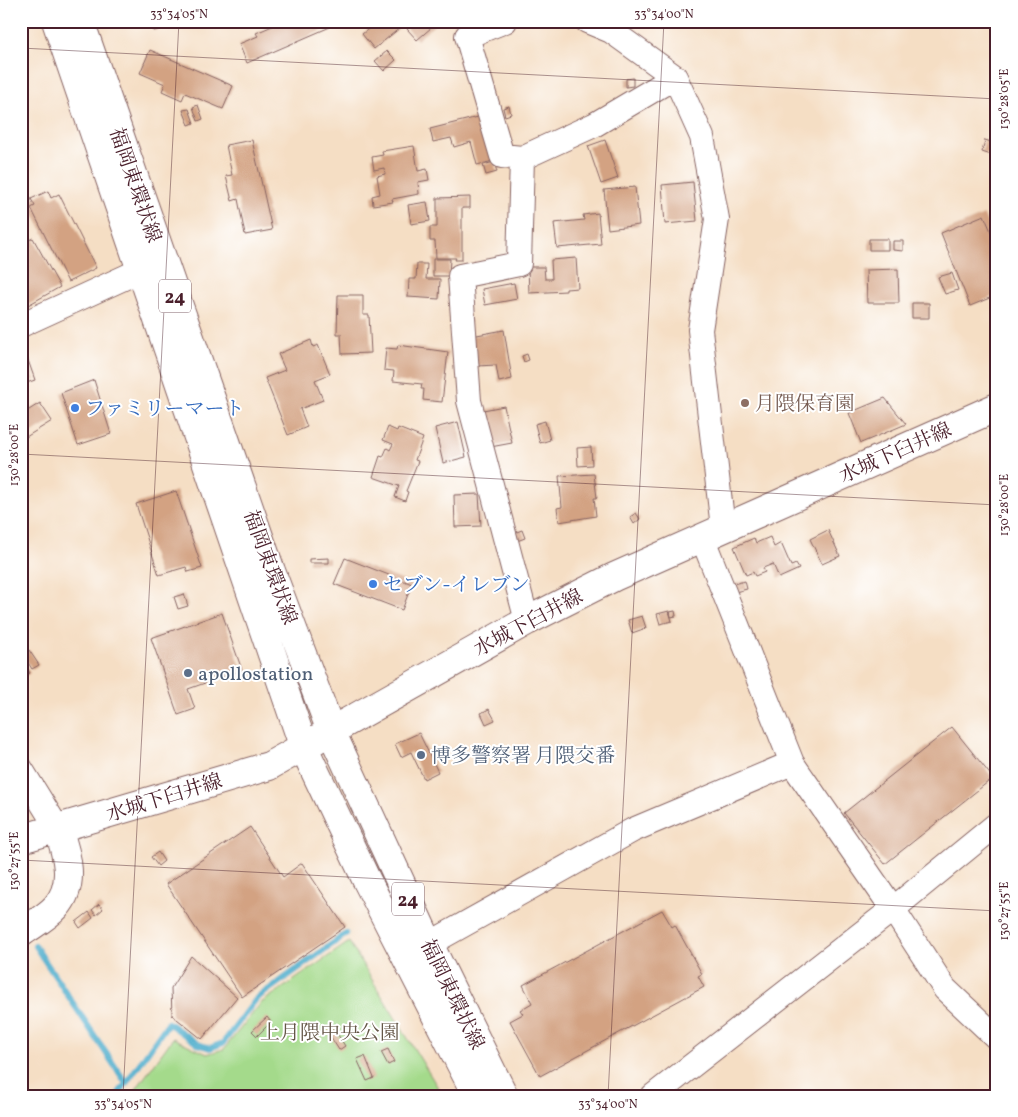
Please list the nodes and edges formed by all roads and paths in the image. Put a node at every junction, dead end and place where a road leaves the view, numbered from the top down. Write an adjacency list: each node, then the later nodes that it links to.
1 (56, 21): 8 (main road, 福岡東環状線 / 24)
2 (80, 21): 13 (main road, 福岡東環状線 / 24)
3 (505, 21): 7 (street)
4 (587, 21): 5 (street)
5 (612, 26): 6 (street)
6 (675, 77): 7 (street); 11 (street)
7 (522, 158): 12 (street)
8 (141, 270): 9 (street); 14 (main road, 福岡東環状線 / 24)
9 (21, 325)
10 (997, 407): 11 (main road, 水城下臼井線)
11 (712, 532): 12 (main road, 水城下臼井線); 15 (street)
12 (527, 621): 13 (main road, 水城下臼井線)
13 (330, 731): 14 (main road, 水城下臼井線); 22 (main road, 福岡東環状線 / 24)
14 (304, 748): 18 (main road, 水城下臼井線); 24 (main road, 福岡東環状線 / 24)
15 (792, 763): 20 (street); 22 (street)
16 (21, 769): 18 (street)
17 (997, 824): 20 (street)
18 (58, 829): 19 (main road, 水城下臼井線); 21 (main road)
19 (21, 839)
20 (893, 909): 23 (street); 26 (street)
21 (21, 933)
22 (429, 944): 25 (main road, 福岡東環状線 / 24)
23 (997, 1038)
24 (477, 1096)
25 (504, 1096)
26 (653, 1096)

